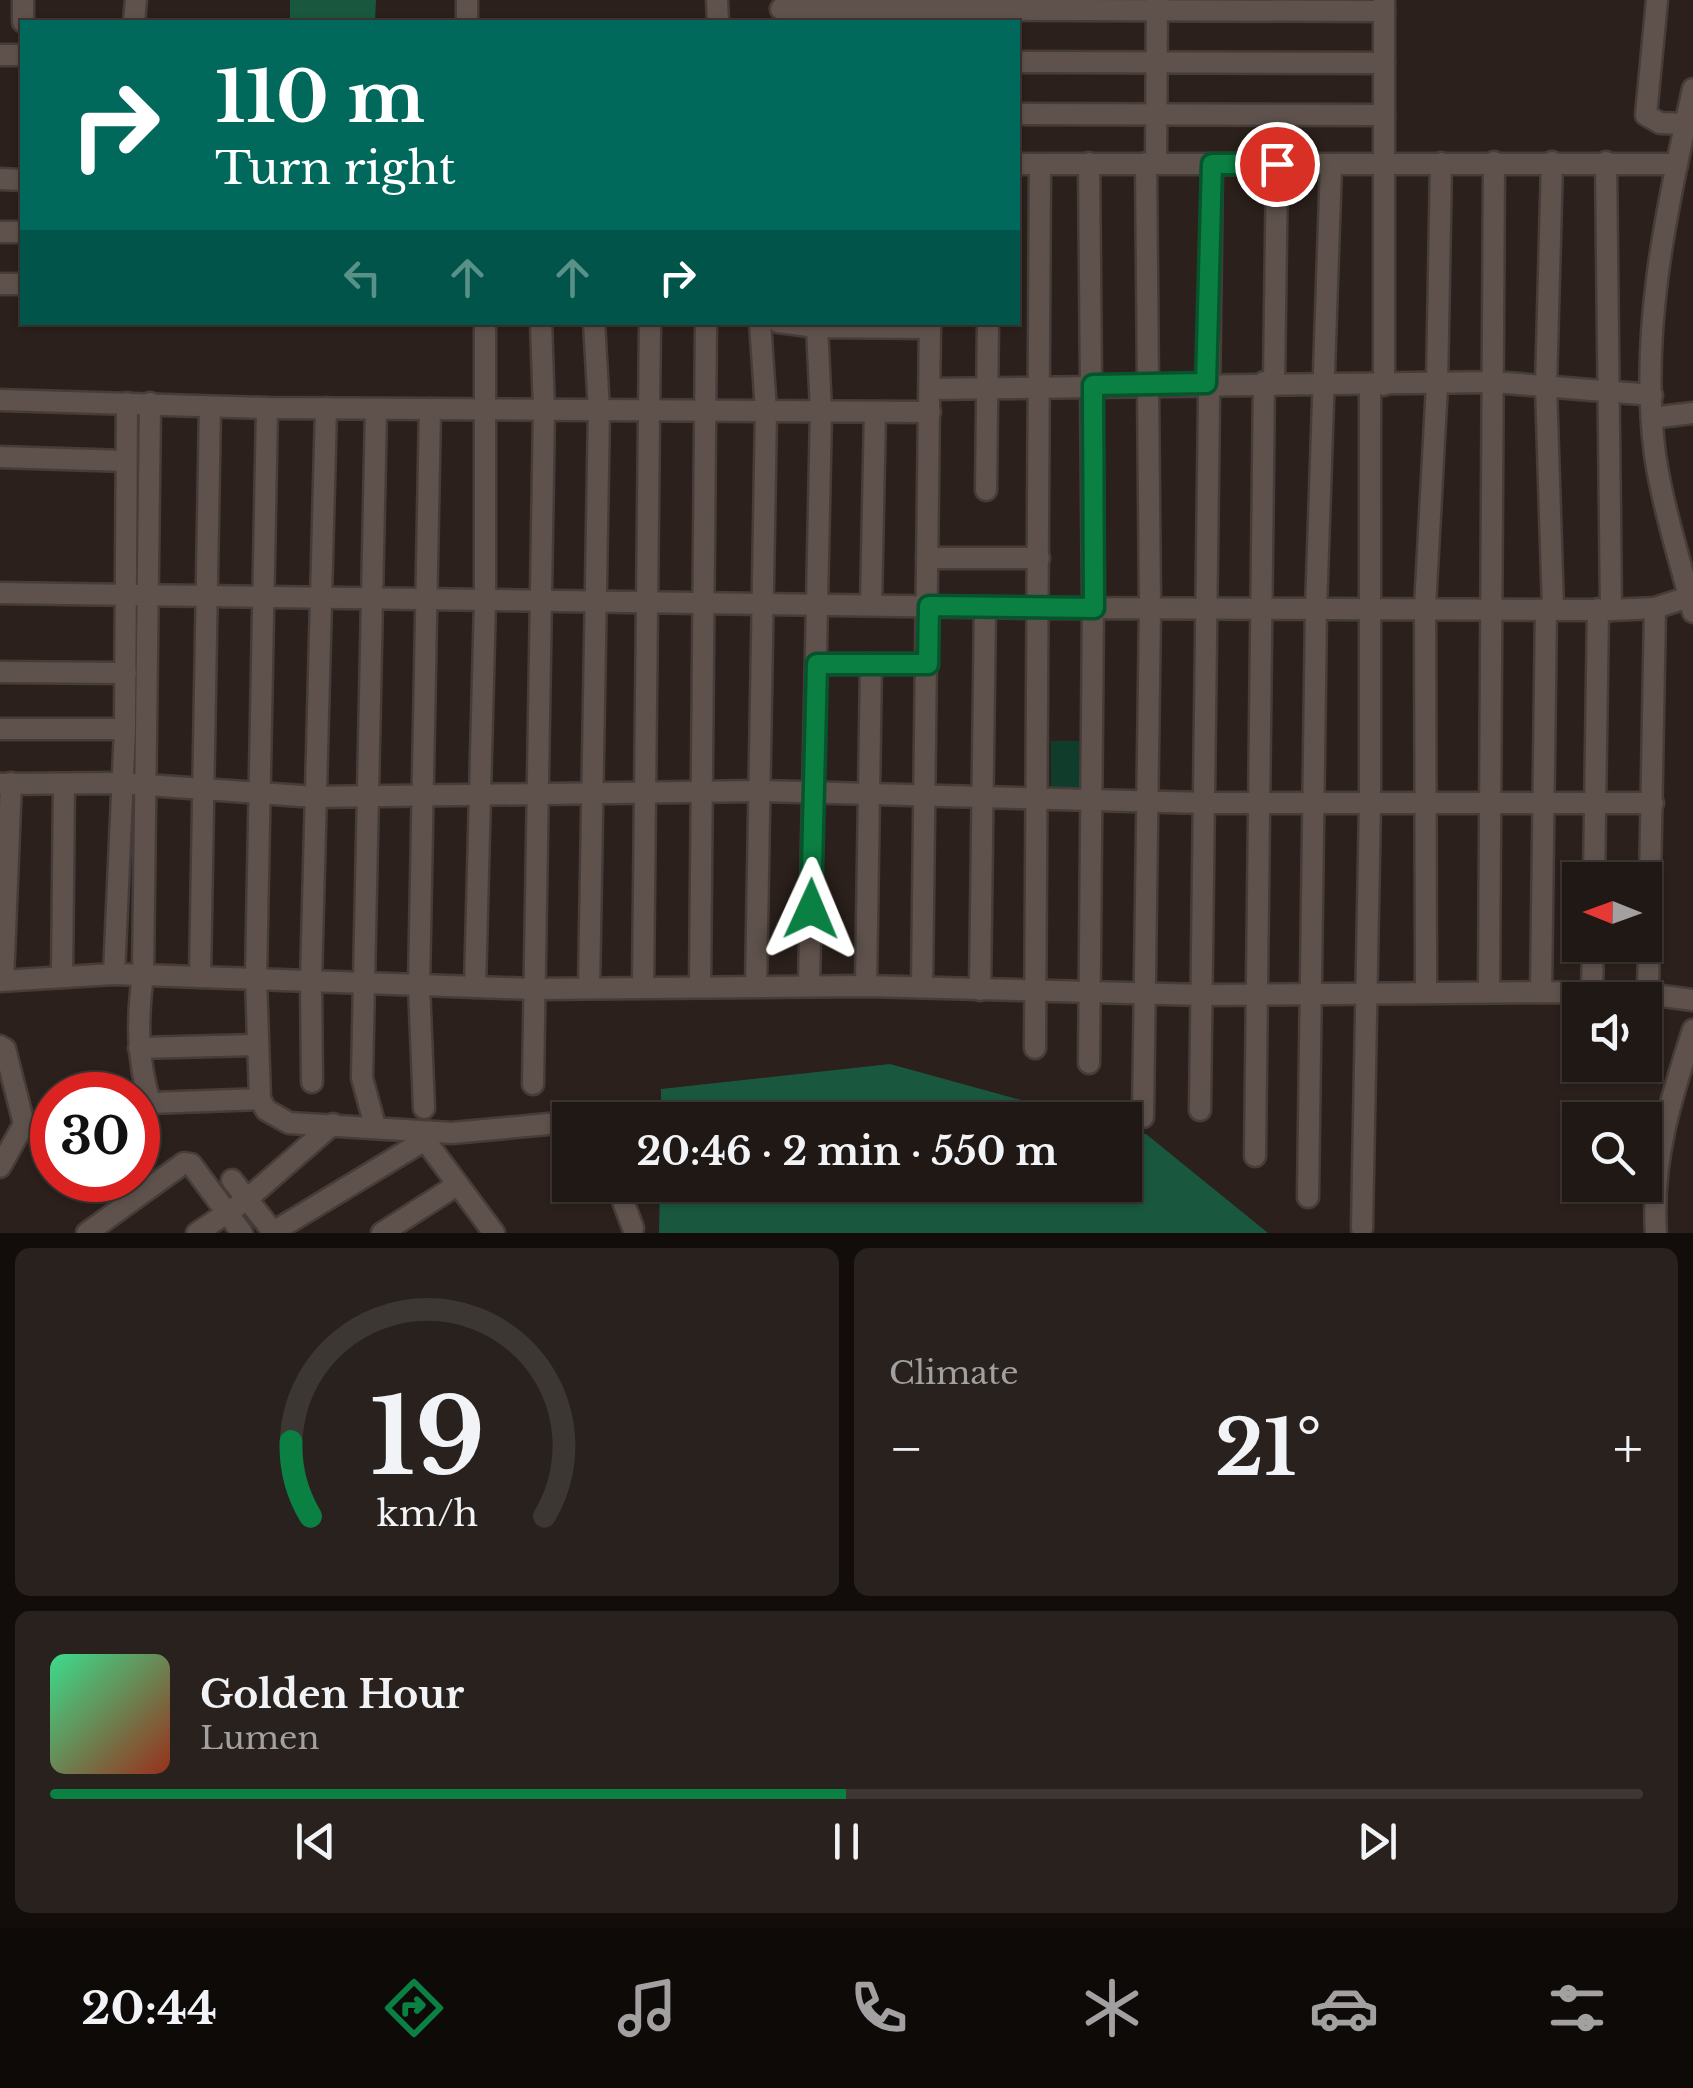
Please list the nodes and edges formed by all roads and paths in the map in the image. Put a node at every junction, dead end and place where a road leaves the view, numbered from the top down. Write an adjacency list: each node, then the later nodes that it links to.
1 (1657, 0): 13 (street)
2 (1157, 5): 3 (street); 5 (street); 7 (street)
3 (1384, 6): 8 (street)
4 (782, 10): 5 (street)
5 (931, 10)
6 (1020, 62): 7 (street)
7 (1156, 62): 8 (street); 11 (street)
8 (1384, 63): 12 (street)
9 (1693, 89): 13 (street)
10 (1020, 114): 11 (street)
11 (1156, 114): 12 (street); 18 (street)
12 (1384, 115): 23 (street)
13 (1686, 124): 24 (street)
14 (1494, 162): 15 (street); 19 (street); 38 (street)
15 (1552, 162): 16 (street); 46 (street)
16 (1606, 162): 24 (street); 49 (street)
17 (1089, 163): 18 (street); 25 (street); 41 (street)
18 (1151, 163): 21 (street); 40 (street)
19 (1441, 163): 23 (street); 42 (street)
20 (1020, 164): 25 (street)
21 (1212, 164): 22 (street); 39 (street)
22 (1277, 164): 26 (street); 37 (street)
23 (1384, 164): 26 (street); 45 (street)
24 (1677, 164): 50 (street)
25 (1040, 165): 43 (street)
26 (1331, 165): 44 (street)
27 (486, 325): 59 (street)
28 (542, 325): 60 (street)
29 (594, 325): 61 (street)
30 (650, 325): 62 (street)
31 (706, 325): 63 (street)
32 (760, 325): 64 (street)
33 (801, 325): 36 (street)
34 (930, 325): 36 (street); 48 (street)
35 (988, 325): 47 (street)
36 (817, 327): 65 (street)
37 (1269, 382): 39 (street); 44 (street); 104 (street)
38 (1494, 382): 42 (street); 46 (street); 102 (street)
39 (1206, 383): 40 (street); 100 (street)
40 (1148, 384): 41 (street); 99 (street)
41 (1093, 385): 43 (street); 96 (street)
42 (1443, 385): 45 (street); 97 (street)
43 (1039, 386): 47 (street); 74 (street)
44 (1326, 386): 45 (street); 101 (street)
45 (1377, 386): 94 (street)
46 (1546, 386): 49 (street); 103 (street)
47 (987, 388): 48 (street); 72 (street)
48 (930, 389): 67 (street)
49 (1606, 391): 50 (street); 105 (street)
50 (1652, 395): 69 (street)
51 (0, 400): 53 (street)
52 (150, 403): 53 (street); 54 (street); 77 (street)
53 (126, 404): 71 (street)
54 (210, 408): 55 (street); 78 (street)
55 (267, 408): 56 (street); 79 (street)
56 (326, 408): 57 (street); 80 (street)
57 (376, 409): 58 (street); 81 (street)
58 (430, 409): 59 (street); 82 (street)
59 (484, 409): 60 (street); 83 (street)
60 (544, 410): 61 (street); 84 (street)
61 (599, 410): 62 (street); 85 (street)
62 (652, 410): 63 (street); 86 (street)
63 (708, 411): 64 (street); 87 (street)
64 (766, 411): 65 (street); 88 (street)
65 (820, 412): 66 (street); 91 (street)
66 (875, 412): 67 (street); 89 (street)
67 (930, 412): 73 (street)
68 (1693, 413): 69 (street)
69 (1652, 418): 90 (street)
70 (0, 457): 71 (street)
71 (126, 461): 76 (street)
72 (986, 490)
73 (927, 558): 74 (street); 92 (street)
74 (1039, 558): 95 (street)
75 (0, 593): 76 (street)
76 (126, 596): 77 (street); 110 (street)
77 (150, 596): 78 (street); 116 (street)
78 (208, 597): 79 (street); 117 (street)
79 (264, 598): 80 (street); 121 (street)
80 (319, 598): 81 (street); 128 (street)
81 (373, 599): 82 (street); 129 (street)
82 (427, 600): 83 (street); 125 (street)
83 (485, 601): 84 (street); 126 (street)
84 (542, 602): 85 (street); 122 (street)
85 (596, 602): 86 (street); 123 (street)
86 (650, 602): 87 (street); 124 (street)
87 (705, 602): 88 (street); 119 (street)
88 (763, 602): 91 (street); 118 (street)
89 (872, 605): 91 (street); 92 (street)
90 (1691, 605): 98 (street)
91 (818, 606): 106 (street)
92 (929, 606): 93 (street); 108 (street)
93 (985, 607): 95 (street); 131 (street)
94 (1370, 607): 97 (street); 101 (street); 135 (street)
95 (1038, 608): 96 (street); 132 (street)
96 (1094, 608): 99 (street); 133 (street)
97 (1432, 608): 102 (street); 136 (street)
98 (1656, 608): 105 (street); 143 (street)
99 (1150, 609): 100 (street); 134 (street)
100 (1206, 609): 104 (street); 140 (street)
101 (1316, 609): 104 (street); 142 (street)
102 (1494, 609): 103 (street); 137 (street)
103 (1550, 609): 105 (street); 138 (street)
104 (1261, 610): 141 (street)
105 (1604, 610): 139 (street)
106 (817, 664): 107 (street); 120 (street)
107 (871, 664): 108 (street); 127 (street)
108 (928, 664): 130 (street)
109 (0, 672): 110 (street)
110 (126, 673): 112 (street)
111 (0, 729): 112 (street)
112 (125, 729): 114 (street)
113 (6, 783): 115 (street); 150 (street)
114 (120, 783): 115 (street); 116 (street); 145 (street)
115 (64, 784): 147 (street)
116 (145, 785): 117 (street); 146 (street)
117 (201, 789): 121 (street); 148 (street)
118 (758, 791): 119 (street); 120 (street); 155 (street)
119 (701, 792): 124 (street); 159 (street)
120 (814, 792): 127 (street); 156 (street)
121 (258, 793): 128 (street); 149 (street)
122 (536, 795): 123 (street); 126 (street); 163 (street)
123 (590, 795): 124 (street); 160 (street)
124 (648, 795): 161 (street)
125 (425, 796): 126 (street); 129 (street); 154 (street)
126 (477, 796): 158 (street)
127 (868, 796): 130 (street); 157 (street)
128 (315, 797): 129 (street); 151 (street)
129 (371, 797): 153 (street)
130 (924, 797): 131 (street); 162 (street)
131 (982, 799): 132 (street); 164 (street)
132 (1038, 799): 133 (street); 169 (street)
133 (1088, 800): 134 (street); 170 (street)
134 (1146, 801): 140 (street); 172 (street)
135 (1370, 802): 136 (street); 142 (street); 171 (street)
136 (1430, 802): 137 (street); 166 (street)
137 (1491, 802): 138 (street); 165 (street)
138 (1542, 802): 139 (street); 167 (street)
139 (1595, 802): 143 (street); 144 (street)
140 (1206, 803): 141 (street); 175 (street)
141 (1260, 803): 142 (street); 173 (street)
142 (1314, 803): 174 (street)
143 (1653, 803): 152 (street)
144 (1594, 862)
145 (114, 974): 146 (street); 147 (street)
146 (143, 975): 148 (street); 181 (street)
147 (62, 977): 150 (street)
148 (200, 977): 149 (street)
149 (256, 978): 151 (street); 179 (street)
150 (1, 980)
151 (310, 981): 153 (street); 184 (street)
152 (1648, 982)
153 (364, 984): 154 (street); 192 (street)
154 (419, 985): 158 (street); 187 (street)
155 (756, 986): 156 (street); 159 (street)
156 (809, 986): 157 (street)
157 (866, 986): 162 (street)
158 (474, 987): 163 (street)
159 (700, 987): 161 (street)
160 (589, 988): 161 (street); 163 (street)
161 (643, 988)
162 (922, 988): 164 (street)
163 (534, 990): 185 (street)
164 (980, 990): 169 (street)
165 (1489, 991): 166 (street); 167 (street)
166 (1431, 992): 171 (street)
167 (1541, 992): 168 (street)
168 (1562, 992)
169 (1034, 994): 170 (street); 182 (street)
170 (1089, 994): 172 (street); 183 (street)
171 (1366, 994): 174 (street); 203 (street)
172 (1146, 995): 175 (street); 189 (street)
173 (1258, 995): 174 (street); 175 (street); 194 (street)
174 (1314, 995): 198 (street)
175 (1203, 996): 188 (street)
176 (1662, 996): 177 (street)
177 (1693, 1000)
178 (1693, 1030): 210 (street)
179 (258, 1045): 181 (street); 186 (street)
180 (0, 1046): 195 (street)
181 (139, 1048): 186 (street)
182 (1034, 1048)
183 (1088, 1063)
184 (312, 1082)
185 (533, 1084)
186 (260, 1099): 190 (street)
187 (424, 1108)
188 (1200, 1110)
189 (1143, 1117)
190 (333, 1124): 192 (street); 199 (street)
191 (552, 1124): 193 (street)
192 (375, 1126): 193 (street)
193 (421, 1135): 197 (street); 205 (street)
194 (1254, 1156)
195 (0, 1167)
196 (232, 1180): 199 (street)
197 (458, 1185): 204 (street); 209 (street)
198 (1308, 1197)
199 (246, 1200): 201 (street); 205 (street)
200 (623, 1202): 202 (street)
201 (226, 1212): 206 (street); 207 (street); 208 (street)
202 (633, 1228)
203 (1362, 1228)
204 (488, 1231)
205 (274, 1232)
206 (87, 1233)
207 (197, 1233)
208 (242, 1233)
209 (382, 1233)
210 (1656, 1233)

